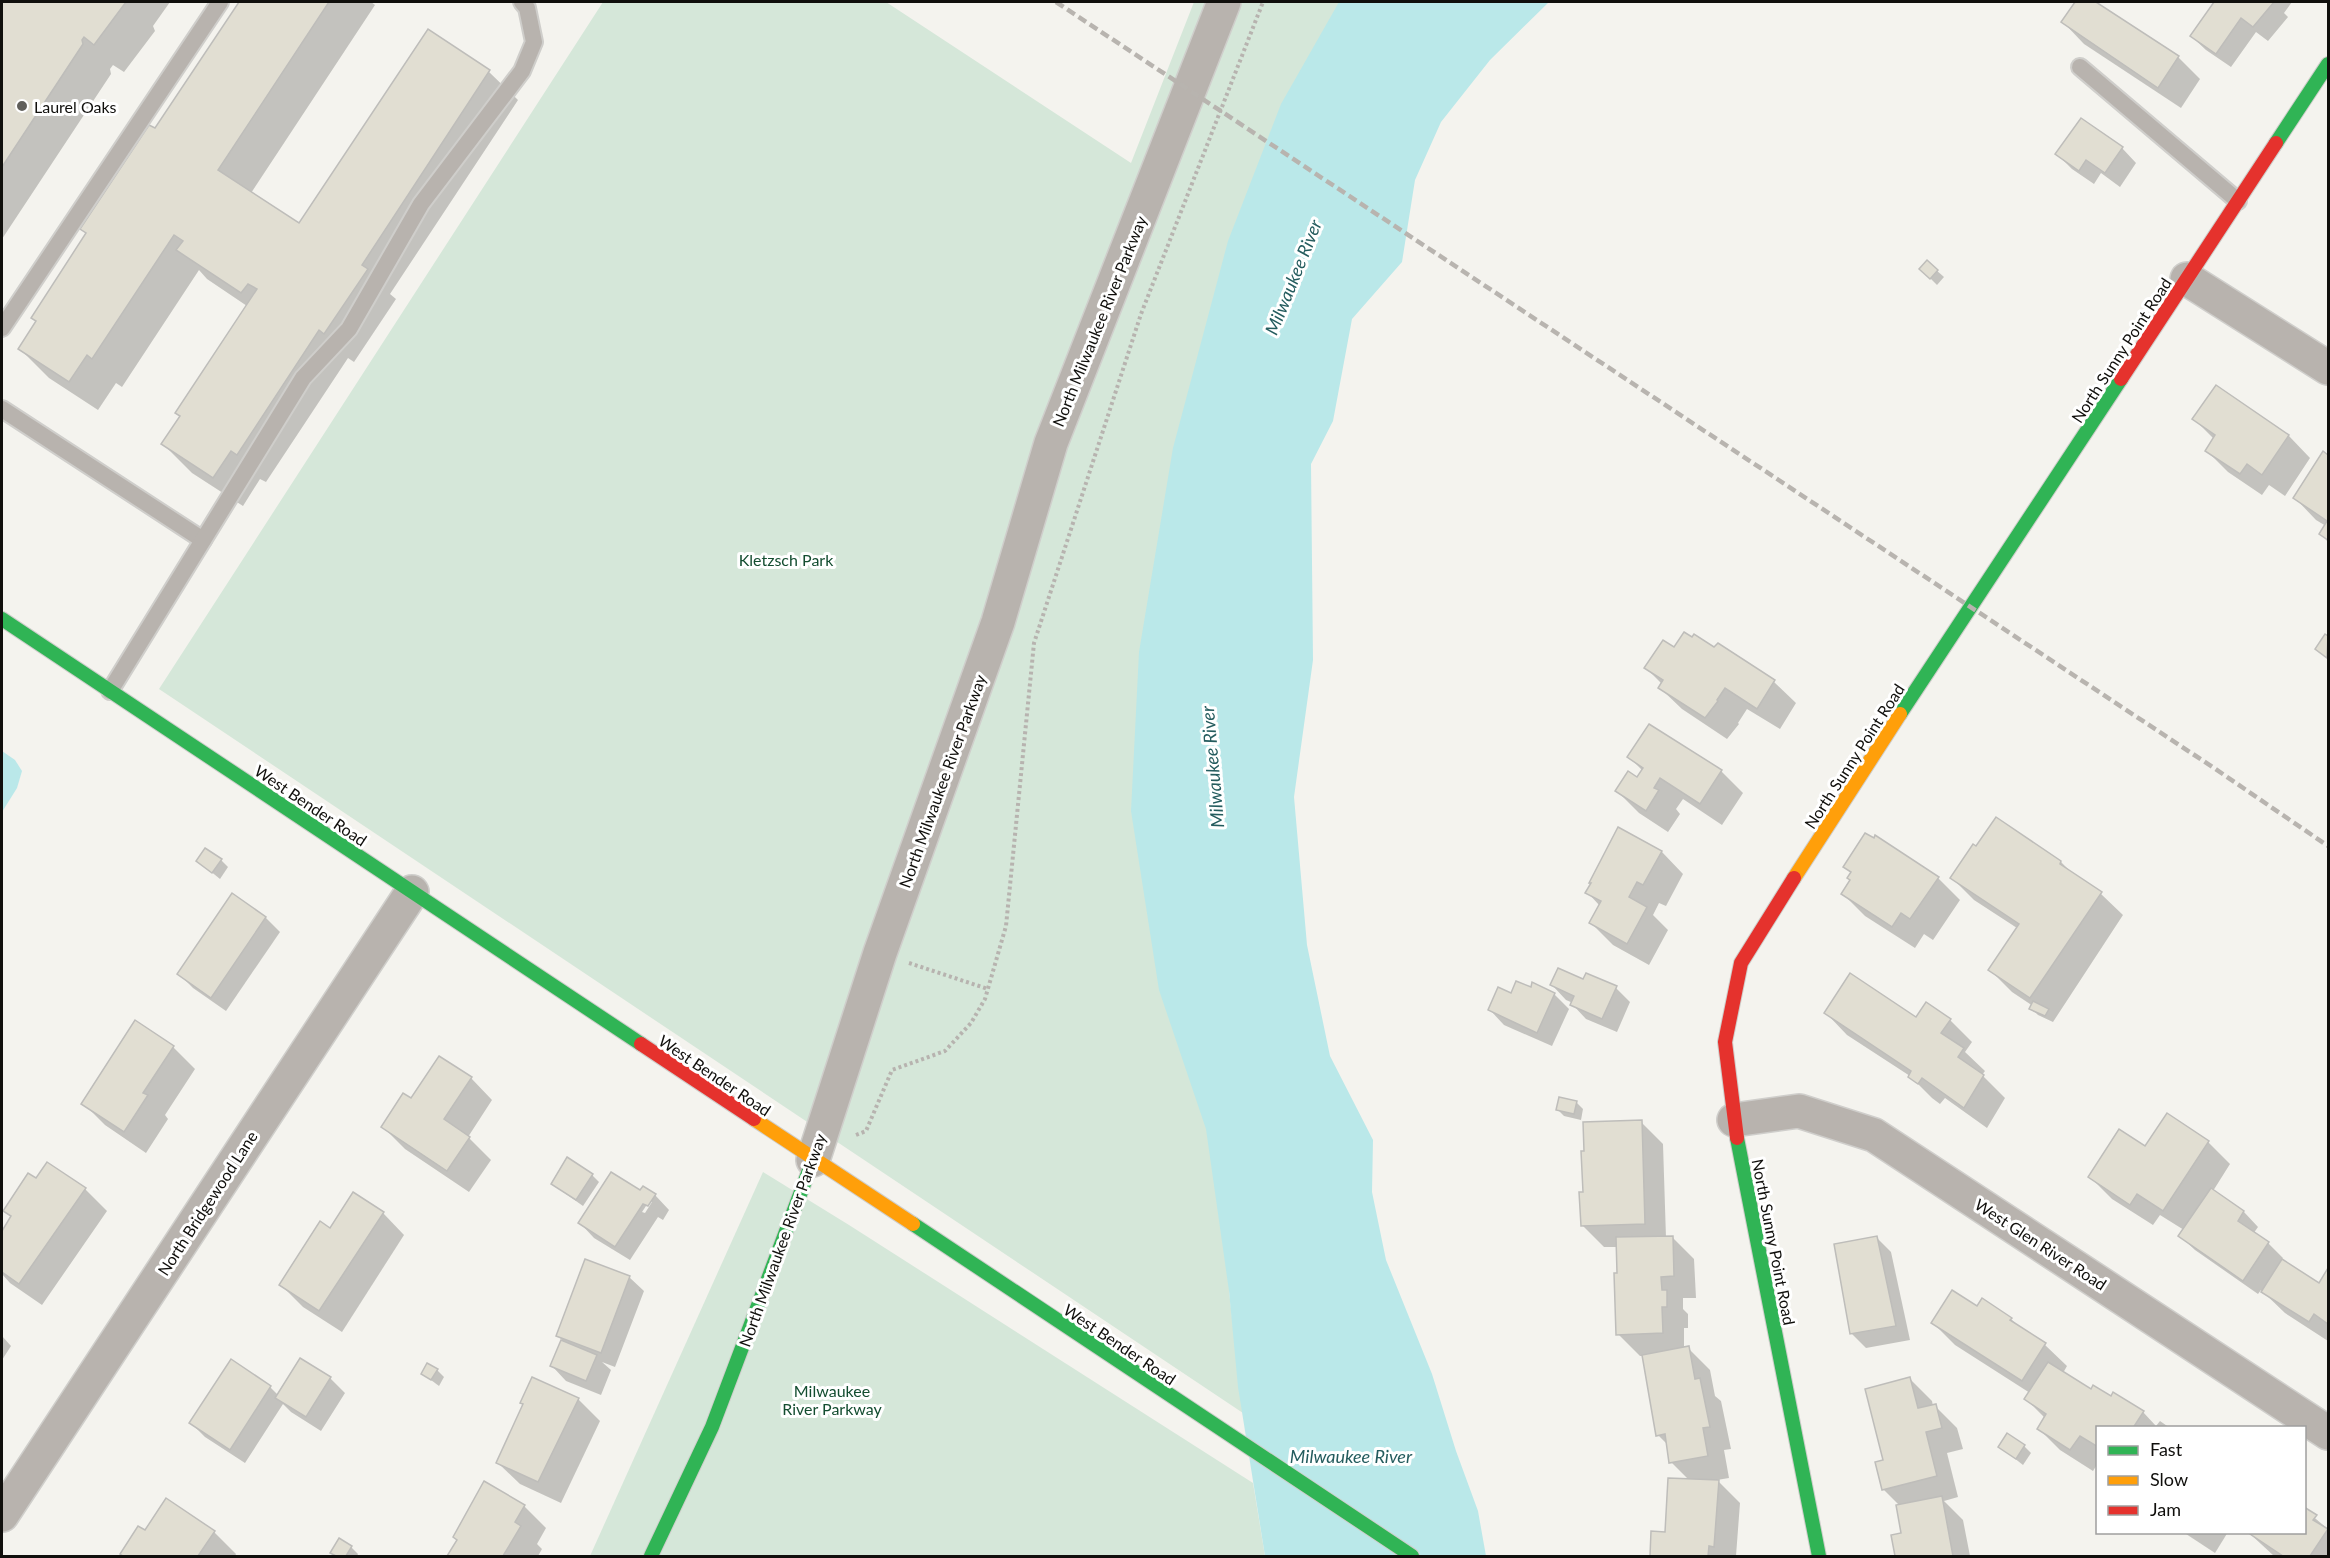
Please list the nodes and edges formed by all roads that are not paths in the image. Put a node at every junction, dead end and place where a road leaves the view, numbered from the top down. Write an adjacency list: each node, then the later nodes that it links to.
1 (220, 2): 8 (lane)
2 (522, 2): 11 (lane)
3 (1224, 2): 16 (street, North Milwaukee River Parkway)
4 (2328, 64): 6 (street, North Sunny Point Road)
5 (2080, 67): 6 (lane)
6 (2238, 201): 7 (street, North Sunny Point Road)
7 (2187, 279): 9 (street); 15 (street, North Sunny Point Road)
8 (2, 328)
9 (2328, 368)
10 (2, 409): 11 (lane)
11 (203, 540): 13 (lane)
12 (2, 619): 13 (street, West Bender Road)
13 (110, 691): 14 (street, West Bender Road)
14 (412, 892): 16 (street, West Bender Road); 18 (street, North Bridgewood Lane)
15 (1734, 1120): 17 (street, West Glen River Road); 21 (street, North Sunny Point Road)
16 (813, 1160): 19 (street, North Milwaukee River Parkway); 20 (street, West Bender Road)
17 (2328, 1433)
18 (2, 1515)
19 (651, 1557)
20 (1412, 1557)
21 (1819, 1557)

